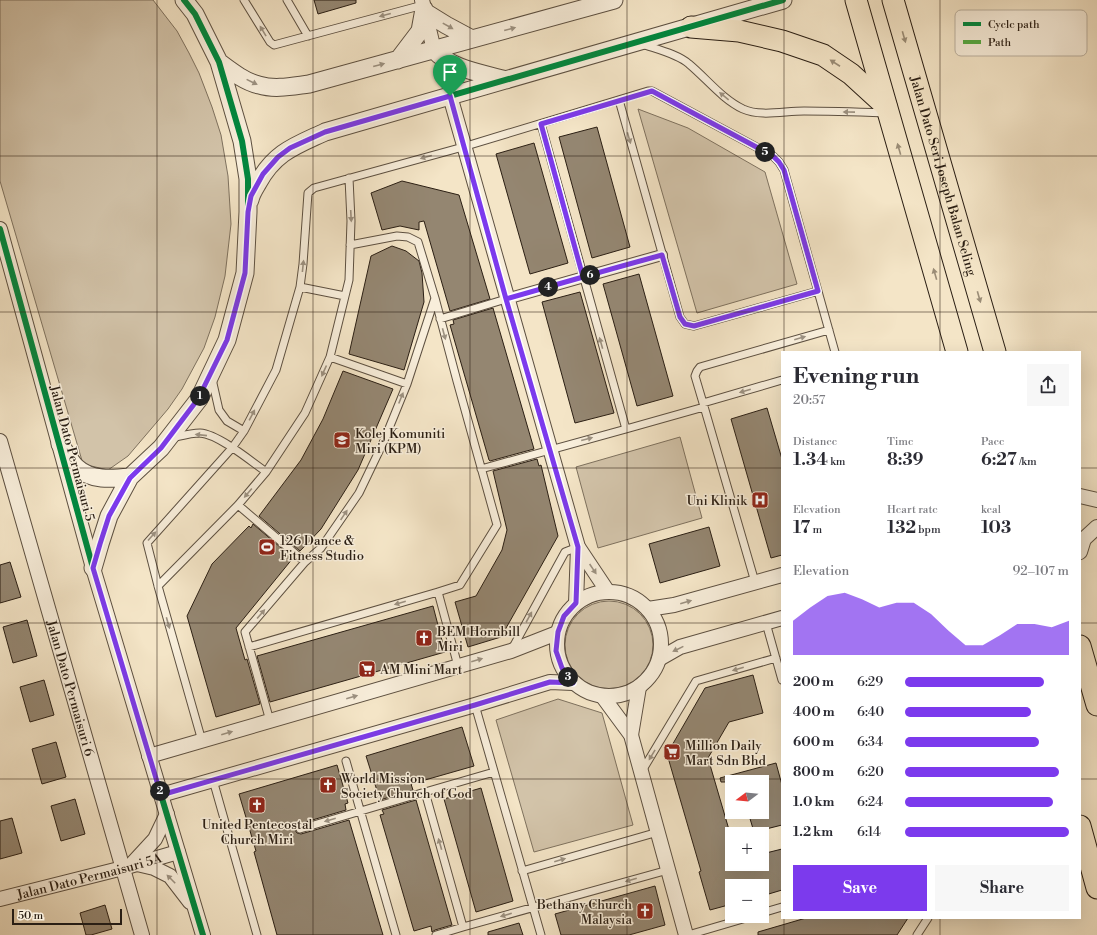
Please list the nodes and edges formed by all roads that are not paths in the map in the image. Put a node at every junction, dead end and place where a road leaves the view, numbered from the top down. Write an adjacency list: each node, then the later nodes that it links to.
1 (184, 0): 9 (street)
2 (244, 0): 11 (lane, one-way to 2)
3 (287, 0): 11 (lane)
4 (614, 0): 12 (street, one-way to 4)
5 (783, 0): 10 (street)
6 (856, 0): 20 (main road)
7 (893, 0): 38 (main road, Jalan Dato Seri Joseph Balan Seling, one-way to 38)
8 (423, 6): 11 (lane, one-way to 11); 12 (street, one-way to 12); 14 (street); 15 (street)
9 (192, 7): 16 (street)
10 (691, 27): 13 (street); 20 (main road, one-way to 10)
11 (308, 36)
12 (472, 39): 14 (street)
13 (637, 43): 17 (street); 20 (lane, one-way to 13)
14 (434, 50): 15 (street); 17 (street)
15 (398, 60): 16 (street, one-way to 15)
16 (219, 62): 24 (street)
17 (506, 80): 18 (street)
18 (450, 96): 22 (street); 24 (street)
19 (618, 100): 21 (lane); 27 (lane, one-way to 27); 30 (lane)
20 (887, 109): 37 (main road, one-way to 20)
21 (541, 124): 22 (lane); 28 (lane)
22 (463, 147): 23 (lane, one-way to 23); 33 (street)
23 (349, 178): 26 (lane, one-way to 26); 29 (lane, one-way to 23)
24 (248, 212): 40 (street)
25 (0, 229): 48 (street, Jalan Dato Permaisuri 5)
26 (350, 245): 31 (lane); 32 (lane)
27 (662, 255): 28 (street); 30 (lane)
28 (583, 277): 33 (street); 44 (lane, one-way to 28)
29 (300, 287): 31 (lane); 45 (lane, one-way to 29)
30 (818, 291): 35 (lane)
31 (345, 296): 39 (lane)
32 (435, 298): 34 (lane); 42 (lane)
33 (506, 299): 34 (lane); 50 (street)
34 (440, 318): 51 (lane, one-way to 51)
35 (829, 330): 36 (lane); 43 (lane, one-way to 35)
36 (835, 351)
37 (957, 351)
38 (995, 351)
39 (330, 357): 42 (lane); 52 (lane, one-way to 52)
40 (211, 372): 45 (lane); 46 (street)
41 (781, 380): 43 (lane, one-way to 43)
42 (407, 384): 60 (lane, one-way to 42)
43 (704, 405): 44 (lane); 63 (lane)
44 (626, 429): 50 (lane, one-way to 44)
45 (244, 431): 49 (lane)
46 (166, 440): 49 (lane, one-way to 46); 53 (street)
47 (0, 441): 100 (street, Jalan Dato Permaisuri 6)
48 (60, 444): 53 (street); 61 (street, Jalan Dato Permaisuri 5)
49 (232, 448): 52 (lane); 64 (lane, one-way to 49)
50 (549, 449): 51 (lane); 58 (street)
51 (481, 469): 65 (lane)
52 (266, 472): 56 (lane, one-way to 56)
53 (130, 478): 61 (street)
54 (1081, 496): 55 (street)
55 (1097, 500)
56 (238, 505): 60 (lane); 64 (lane)
57 (1097, 527): 59 (street)
58 (578, 547): 66 (street, one-way to 66); 67 (street); 74 (lane, one-way to 58)
59 (1081, 549)
60 (305, 562): 72 (lane, one-way to 60)
61 (93, 568): 87 (street, Jalan Dato Permaisuri 5)
62 (781, 575): 63 (street)
63 (755, 582): 68 (street, one-way to 63)
64 (158, 586): 86 (lane, one-way to 86)
65 (438, 592): 72 (lane, one-way to 72); 77 (lane)
66 (608, 592): 67 (street); 68 (street)
67 (576, 603): 71 (street)
68 (648, 609): 76 (street)
69 (781, 618): 70 (street)
70 (766, 623): 75 (lane); 76 (street, one-way to 76)
71 (558, 632): 74 (street); 79 (street)
72 (249, 647): 84 (lane)
73 (1081, 649): 83 (main road)
74 (511, 651): 77 (street, one-way to 74)
75 (776, 658): 78 (lane); 90 (lane, one-way to 90)
76 (659, 659): 80 (street)
77 (458, 666): 84 (street, one-way to 77)
78 (781, 676)
79 (573, 683): 81 (street); 82 (street)
80 (639, 688): 81 (street); 85 (street)
81 (603, 697): 85 (street)
82 (475, 705): 89 (lane); 91 (street)
83 (1097, 705)
84 (270, 721): 86 (street, one-way to 84)
85 (631, 735): 90 (street)
86 (202, 741): 87 (street)
87 (149, 756): 93 (street, Jalan Dato Permaisuri 5)
88 (346, 761): 94 (lane)
89 (494, 772): 92 (lane); 102 (lane)
90 (641, 772): 98 (street)
91 (213, 780): 93 (street); 116 (lane)
92 (425, 792): 94 (lane); 113 (lane, one-way to 92)
93 (161, 795): 95 (street, Jalan Dato Permaisuri 5)
94 (360, 811): 96 (lane, one-way to 96); 117 (lane)
95 (167, 814): 99 (street, Jalan Dato Permaisuri 5); 100 (street)
96 (300, 829)
97 (1081, 830): 103 (main road)
98 (658, 832): 101 (street); 102 (lane, one-way to 98)
99 (178, 852): 100 (street, Jalan Dato Permaisuri 5A); 107 (street, Jalan Dato Permaisuri 5)
100 (130, 866): 104 (street, Jalan Dato Permaisuri 5A); 107 (street, one-way to 100); 114 (street, Jalan Dato Permaisuri 6)
101 (668, 870): 105 (lane, one-way to 105); 120 (street)
102 (522, 871): 105 (lane)
103 (1097, 888)
104 (0, 899)
105 (533, 908): 113 (lane, one-way to 113); 119 (lane)
106 (781, 908): 108 (lane)
107 (195, 909): 115 (street, Jalan Dato Permaisuri 5)
108 (769, 911)
109 (920, 919): 112 (lane)
110 (927, 919): 112 (lane)
111 (729, 923): 120 (lane)
112 (923, 926): 121 (lane)
113 (463, 927): 118 (lane)
114 (142, 935)
115 (202, 935)
116 (257, 935)
117 (396, 935)
118 (436, 935)
119 (541, 935)
120 (687, 935)
121 (916, 935)

